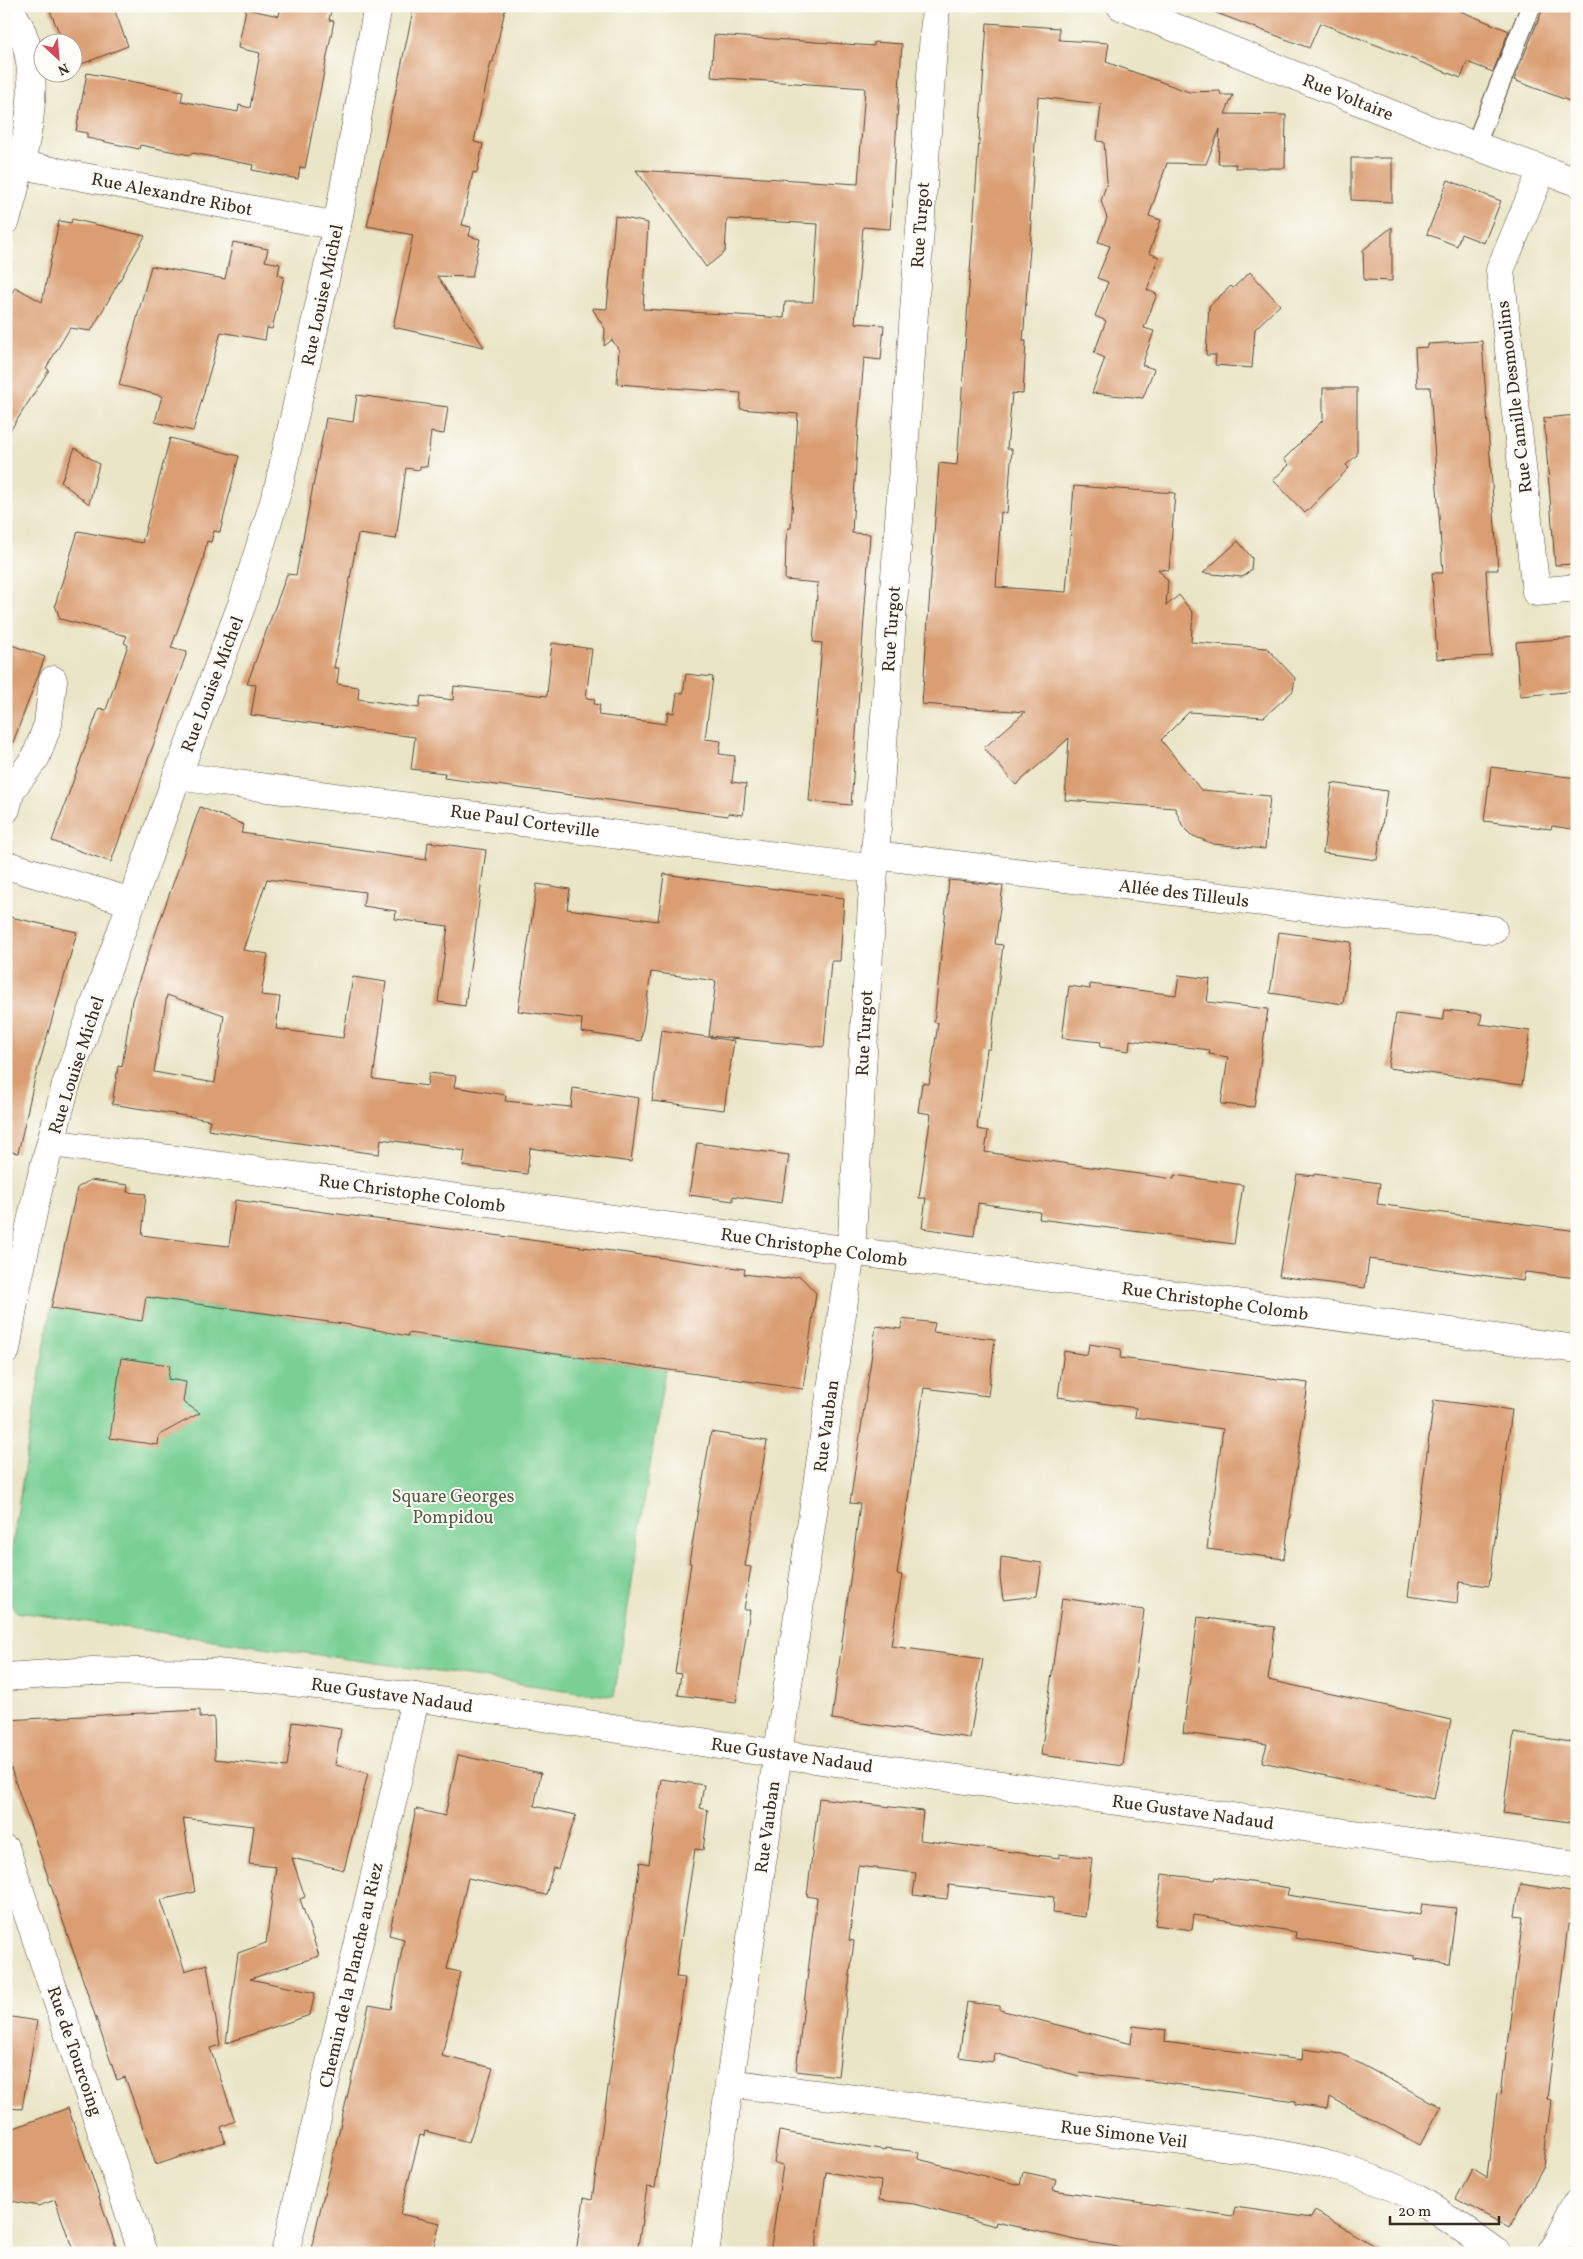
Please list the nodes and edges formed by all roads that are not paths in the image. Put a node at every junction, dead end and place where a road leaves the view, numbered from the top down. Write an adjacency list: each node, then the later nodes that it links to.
1 (7, 6): 7 (street)
2 (378, 6): 11 (street, Rue Louise Michel)
3 (936, 6): 16 (street, Rue Turgot)
4 (1121, 6): 6 (street, Rue Voltaire)
5 (1530, 6): 6 (lane)
6 (1475, 146): 8 (street, Rue Voltaire)
7 (13, 163): 10 (street); 11 (street, Rue Alexandre Ribot)
8 (1542, 170): 9 (street, Rue Voltaire); 12 (street, Rue Camille Desmoulins)
9 (1577, 182)
10 (6, 220)
11 (338, 226): 14 (street, Rue Louise Michel)
12 (1577, 588)
13 (52, 680): 15 (street)
14 (177, 776): 16 (street, Rue Paul Corteville); 18 (street, Rue Louise Michel)
15 (6, 809)
16 (874, 862): 19 (street, Allée des Tilleuls); 21 (street, Rue Turgot)
17 (6, 865): 18 (street)
18 (132, 902): 20 (street, Rue Louise Michel)
19 (1493, 930)
20 (51, 1143): 21 (street, Rue Christophe Colomb); 23 (street, Rue Louise Michel)
21 (851, 1252): 22 (street, Rue Christophe Colomb); 26 (street, Rue Vauban)
22 (1577, 1349)
23 (6, 1350)
24 (6, 1677): 25 (street, Rue Gustave Nadaud)
25 (415, 1697): 26 (street, Rue Gustave Nadaud); 32 (street, Chemin de la Planche au Riez)
26 (778, 1754): 28 (street, Rue Gustave Nadaud); 29 (street, Rue Vauban)
27 (6, 1850): 31 (street, Rue de Tourcoing)
28 (1577, 1865)
29 (730, 2084): 33 (street, Rue Vauban); 34 (street, Rue Simone Veil)
30 (1577, 2203): 35 (street)
31 (143, 2253)
32 (286, 2253)
33 (704, 2253)
34 (1497, 2253)
35 (1551, 2253)

